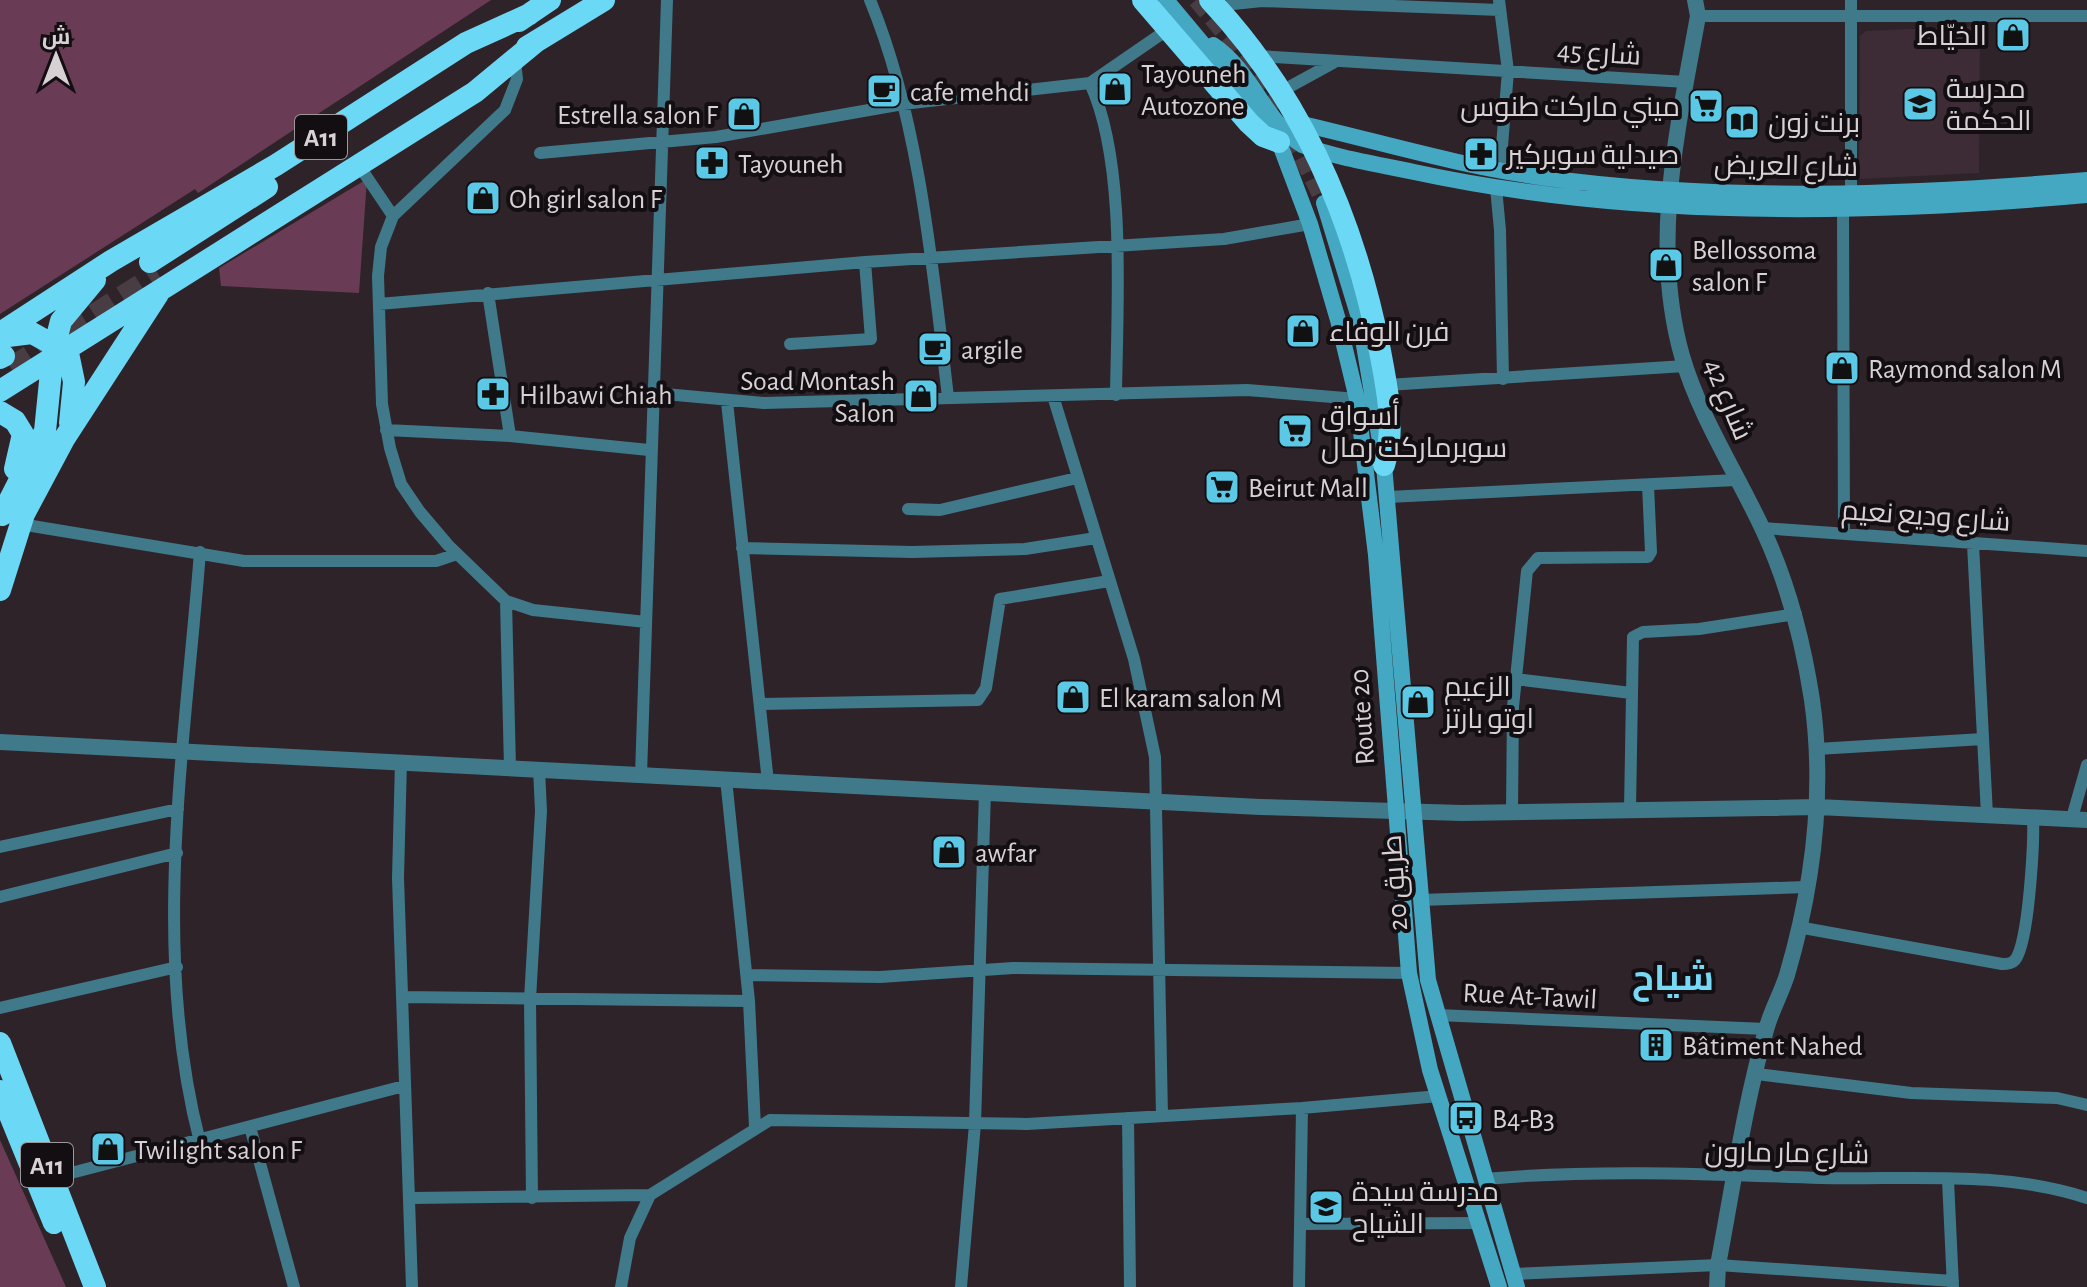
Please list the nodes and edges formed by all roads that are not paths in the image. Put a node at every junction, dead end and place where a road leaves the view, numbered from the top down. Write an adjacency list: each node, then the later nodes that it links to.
1 (550, 0): 11 (highway, A11)
2 (604, 0): 15 (highway, A11)
3 (667, 0): 25 (street)
4 (870, 0): 23 (street)
5 (1143, 0): 13 (highway)
6 (1166, 0): 14 (main road)
7 (1214, 5): 8 (street); 16 (highway)
8 (1500, 5): 19 (street)
9 (1851, 7): 10 (street); 12 (street); 35 (street)
10 (1697, 8): 20 (street, شارع 42)
11 (530, 14): 41 (highway, A11); 43 (highway)
12 (2087, 16)
13 (1167, 30): 21 (street); 26 (highway)
14 (1198, 36): 26 (main road, Route 20); 27 (main road)
15 (538, 40): 18 (highway, A11); 43 (highway)
16 (1258, 56): 17 (street, شارع 45); 22 (highway)
17 (1336, 61): 19 (street, شارع 45); 22 (street)
18 (515, 62): 29 (highway, A11); 37 (street)
19 (1508, 71): 20 (street, شارع 45); 30 (street)
20 (1686, 82): 34 (street, شارع 42)
21 (1090, 83): 23 (street); 39 (street)
22 (1280, 92): 24 (highway)
23 (903, 104): 25 (street); 40 (street)
24 (1298, 123): 27 (highway); 30 (main road, شارع العريض)
25 (665, 141): 28 (street); 44 (street)
26 (1279, 142): 38 (main road, Route 20)
27 (1315, 150): 32 (main road, شارع العريض); 52 (highway)
28 (540, 153)
29 (358, 164): 37 (street); 43 (highway, A11)
30 (1500, 171): 34 (main road, شارع العريض)
31 (2087, 180): 35 (main road, شارع العريض)
32 (1496, 188): 34 (main road, شارع العريض); 51 (street)
33 (2087, 195): 35 (main road, شارع العريض)
34 (1668, 196): 35 (main road, شارع العريض); 50 (street, شارع 42)
35 (1847, 200): 73 (street)
36 (1324, 203): 65 (main road, طريق 20)
37 (393, 216): 46 (street)
38 (1310, 224): 39 (street); 58 (main road, Route 20)
39 (1117, 247): 40 (street); 55 (street)
40 (930, 258): 42 (street); 57 (street)
41 (111, 261): 48 (highway, A11); 49 (highway)
42 (865, 262): 44 (street); 47 (street)
43 (157, 274): 48 (highway); 63 (highway, A11)
44 (657, 282): 45 (street); 54 (street)
45 (488, 293): 46 (street); 62 (street)
46 (379, 304): 61 (street)
47 (790, 344)
48 (57, 350): 49 (highway); 53 (highway); 63 (highway); 71 (highway, A11)
49 (3, 355)
50 (1685, 366): 51 (street); 67 (street, شارع 42)
51 (1503, 379): 52 (street)
52 (1387, 385): 65 (highway)
53 (0, 391)
54 (654, 393): 59 (street); 64 (street)
55 (1116, 395): 56 (street); 58 (street)
56 (1053, 396): 57 (street); 66 (street)
57 (948, 397): 59 (street)
58 (1357, 399): 104 (main road, Route 20)
59 (727, 402): 76 (street)
60 (0, 412): 71 (highway)
61 (386, 430): 62 (street); 79 (street)
62 (510, 436): 64 (street)
63 (64, 439): 71 (highway, A11)
64 (649, 450): 84 (street)
65 (1384, 465): 69 (main road, طريق 20)
66 (1077, 478): 70 (street); 74 (street)
67 (1736, 480): 68 (street); 72 (street, شارع 42)
68 (1648, 485): 69 (street); 85 (street)
69 (1388, 497): 105 (main road, طريق 20)
70 (908, 509)
71 (7, 520): 78 (street); 81 (highway, A11)
72 (1762, 528): 73 (street, شارع وديع نعيم); 83 (street, شارع 42)
73 (1844, 534): 75 (street, شارع وديع نعيم)
74 (1096, 538): 76 (street); 80 (street)
75 (1973, 544): 77 (street, شارع وديع نعيم); 88 (street)
76 (742, 548): 87 (street)
77 (2087, 551)
78 (200, 552): 79 (street); 91 (street)
79 (457, 554): 82 (street)
80 (1109, 581): 87 (street); 100 (street)
81 (0, 590)
82 (506, 601): 84 (street); 94 (street)
83 (1796, 614): 86 (street); 90 (street, شارع 42)
84 (646, 622): 96 (street)
85 (1515, 679): 86 (street); 106 (street)
86 (1631, 693): 103 (street)
87 (760, 704): 98 (street)
88 (1983, 739): 90 (street); 107 (street)
89 (0, 742): 91 (street)
90 (1817, 749): 101 (street, شارع 42)
91 (184, 751): 92 (street); 102 (street)
92 (401, 761): 94 (street); 121 (street)
93 (2087, 765): 109 (street)
94 (510, 768): 95 (street)
95 (539, 769): 96 (street); 122 (street)
96 (641, 775): 97 (street)
97 (726, 779): 98 (street); 120 (street)
98 (768, 782): 99 (street)
99 (985, 791): 100 (street); 117 (street)
100 (1155, 802): 104 (street); 118 (street)
101 (1818, 807): 103 (street); 107 (street); 112 (street, شارع 42)
102 (178, 809): 110 (street); 111 (street)
103 (1630, 809): 106 (street)
104 (1394, 811): 105 (street); 119 (main road, Route 20)
105 (1415, 812): 106 (street); 114 (main road, طريق 20)
106 (1512, 812)
107 (1987, 815): 108 (street)
108 (2033, 817): 109 (street); 115 (street)
109 (2080, 819)
110 (0, 847)
111 (177, 853): 113 (street); 116 (street)
112 (1806, 887): 114 (street); 115 (street, شارع 42)
113 (0, 897)
114 (1420, 900): 125 (main road, طريق 20)
115 (1798, 927): 126 (street, شارع 42)
116 (177, 967): 124 (street); 139 (street)
117 (979, 970): 118 (street); 120 (street); 136 (street)
118 (1161, 972): 119 (street); 134 (street)
119 (1409, 973): 131 (main road, Route 20)
120 (747, 975): 123 (street)
121 (403, 997): 122 (street); 129 (street)
122 (530, 999): 123 (street); 146 (street)
123 (749, 1001): 138 (street)
124 (0, 1008)
125 (1437, 1015): 126 (street, Rue At-Tawil); 142 (main road, طريق 20)
126 (1766, 1029): 128 (street, شارع 42)
127 (0, 1043): 141 (highway, A11)
128 (1757, 1074): 132 (street); 140 (street, شارع 42)
129 (404, 1086): 137 (street); 145 (street)
130 (0, 1091): 154 (highway, A11)
131 (1439, 1096): 133 (street); 148 (main road, Route 20)
132 (2087, 1105)
133 (1302, 1108): 134 (street); 149 (street)
134 (1162, 1116): 135 (street)
135 (1128, 1118): 136 (street); 159 (street)
136 (975, 1124): 138 (street); 158 (street)
137 (250, 1127): 139 (street); 156 (street)
138 (755, 1127): 144 (street)
139 (200, 1142): 141 (street)
140 (1736, 1173): 142 (street, شارع مار مارون); 143 (street, شارع مار مارون); 150 (street, شارع 42)
141 (52, 1178): 155 (highway, A11)
142 (1484, 1179): 151 (main road, طريق 20)
143 (1948, 1180): 147 (street, شارع مار مارون); 152 (street)
144 (650, 1195): 146 (street); 157 (street)
145 (411, 1198): 146 (street); 153 (street)
146 (532, 1198)
147 (2087, 1198)
148 (1478, 1223): 149 (street); 161 (main road, Route 20)
149 (1301, 1224): 160 (street)
150 (1718, 1265): 151 (street); 152 (street); 162 (street, شارع 42)
151 (1515, 1280)
152 (1953, 1284)
153 (408, 1286)
154 (80, 1287)
155 (95, 1287)
156 (294, 1287)
157 (621, 1287)
158 (961, 1287)
159 (1130, 1287)
160 (1299, 1287)
161 (1499, 1287)
162 (1717, 1287)

